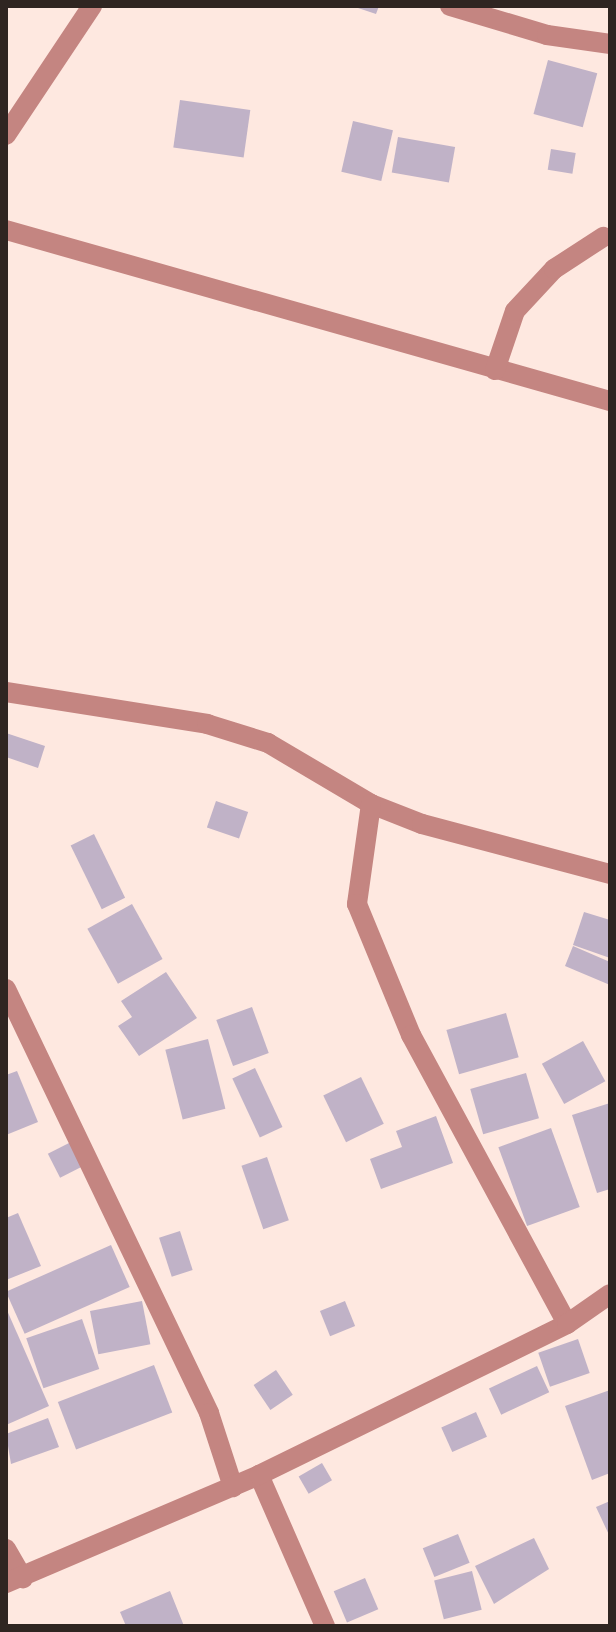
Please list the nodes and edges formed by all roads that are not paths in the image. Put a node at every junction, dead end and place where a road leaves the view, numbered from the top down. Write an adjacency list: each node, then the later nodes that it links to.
1 (92, 6): 4 (street)
2 (450, 6): 3 (street)
3 (610, 44)
4 (6, 135)
5 (6, 230): 7 (street)
6 (603, 237): 7 (street)
7 (495, 370): 8 (street)
8 (610, 401)
9 (6, 692): 10 (street)
10 (371, 804): 11 (street); 14 (street)
11 (610, 874)
12 (6, 989): 16 (street)
13 (610, 1294): 14 (street)
14 (567, 1324): 15 (street)
15 (259, 1475): 16 (street); 19 (street)
16 (233, 1487): 18 (street)
17 (6, 1549): 18 (street)
18 (14, 1580)
19 (325, 1626)

